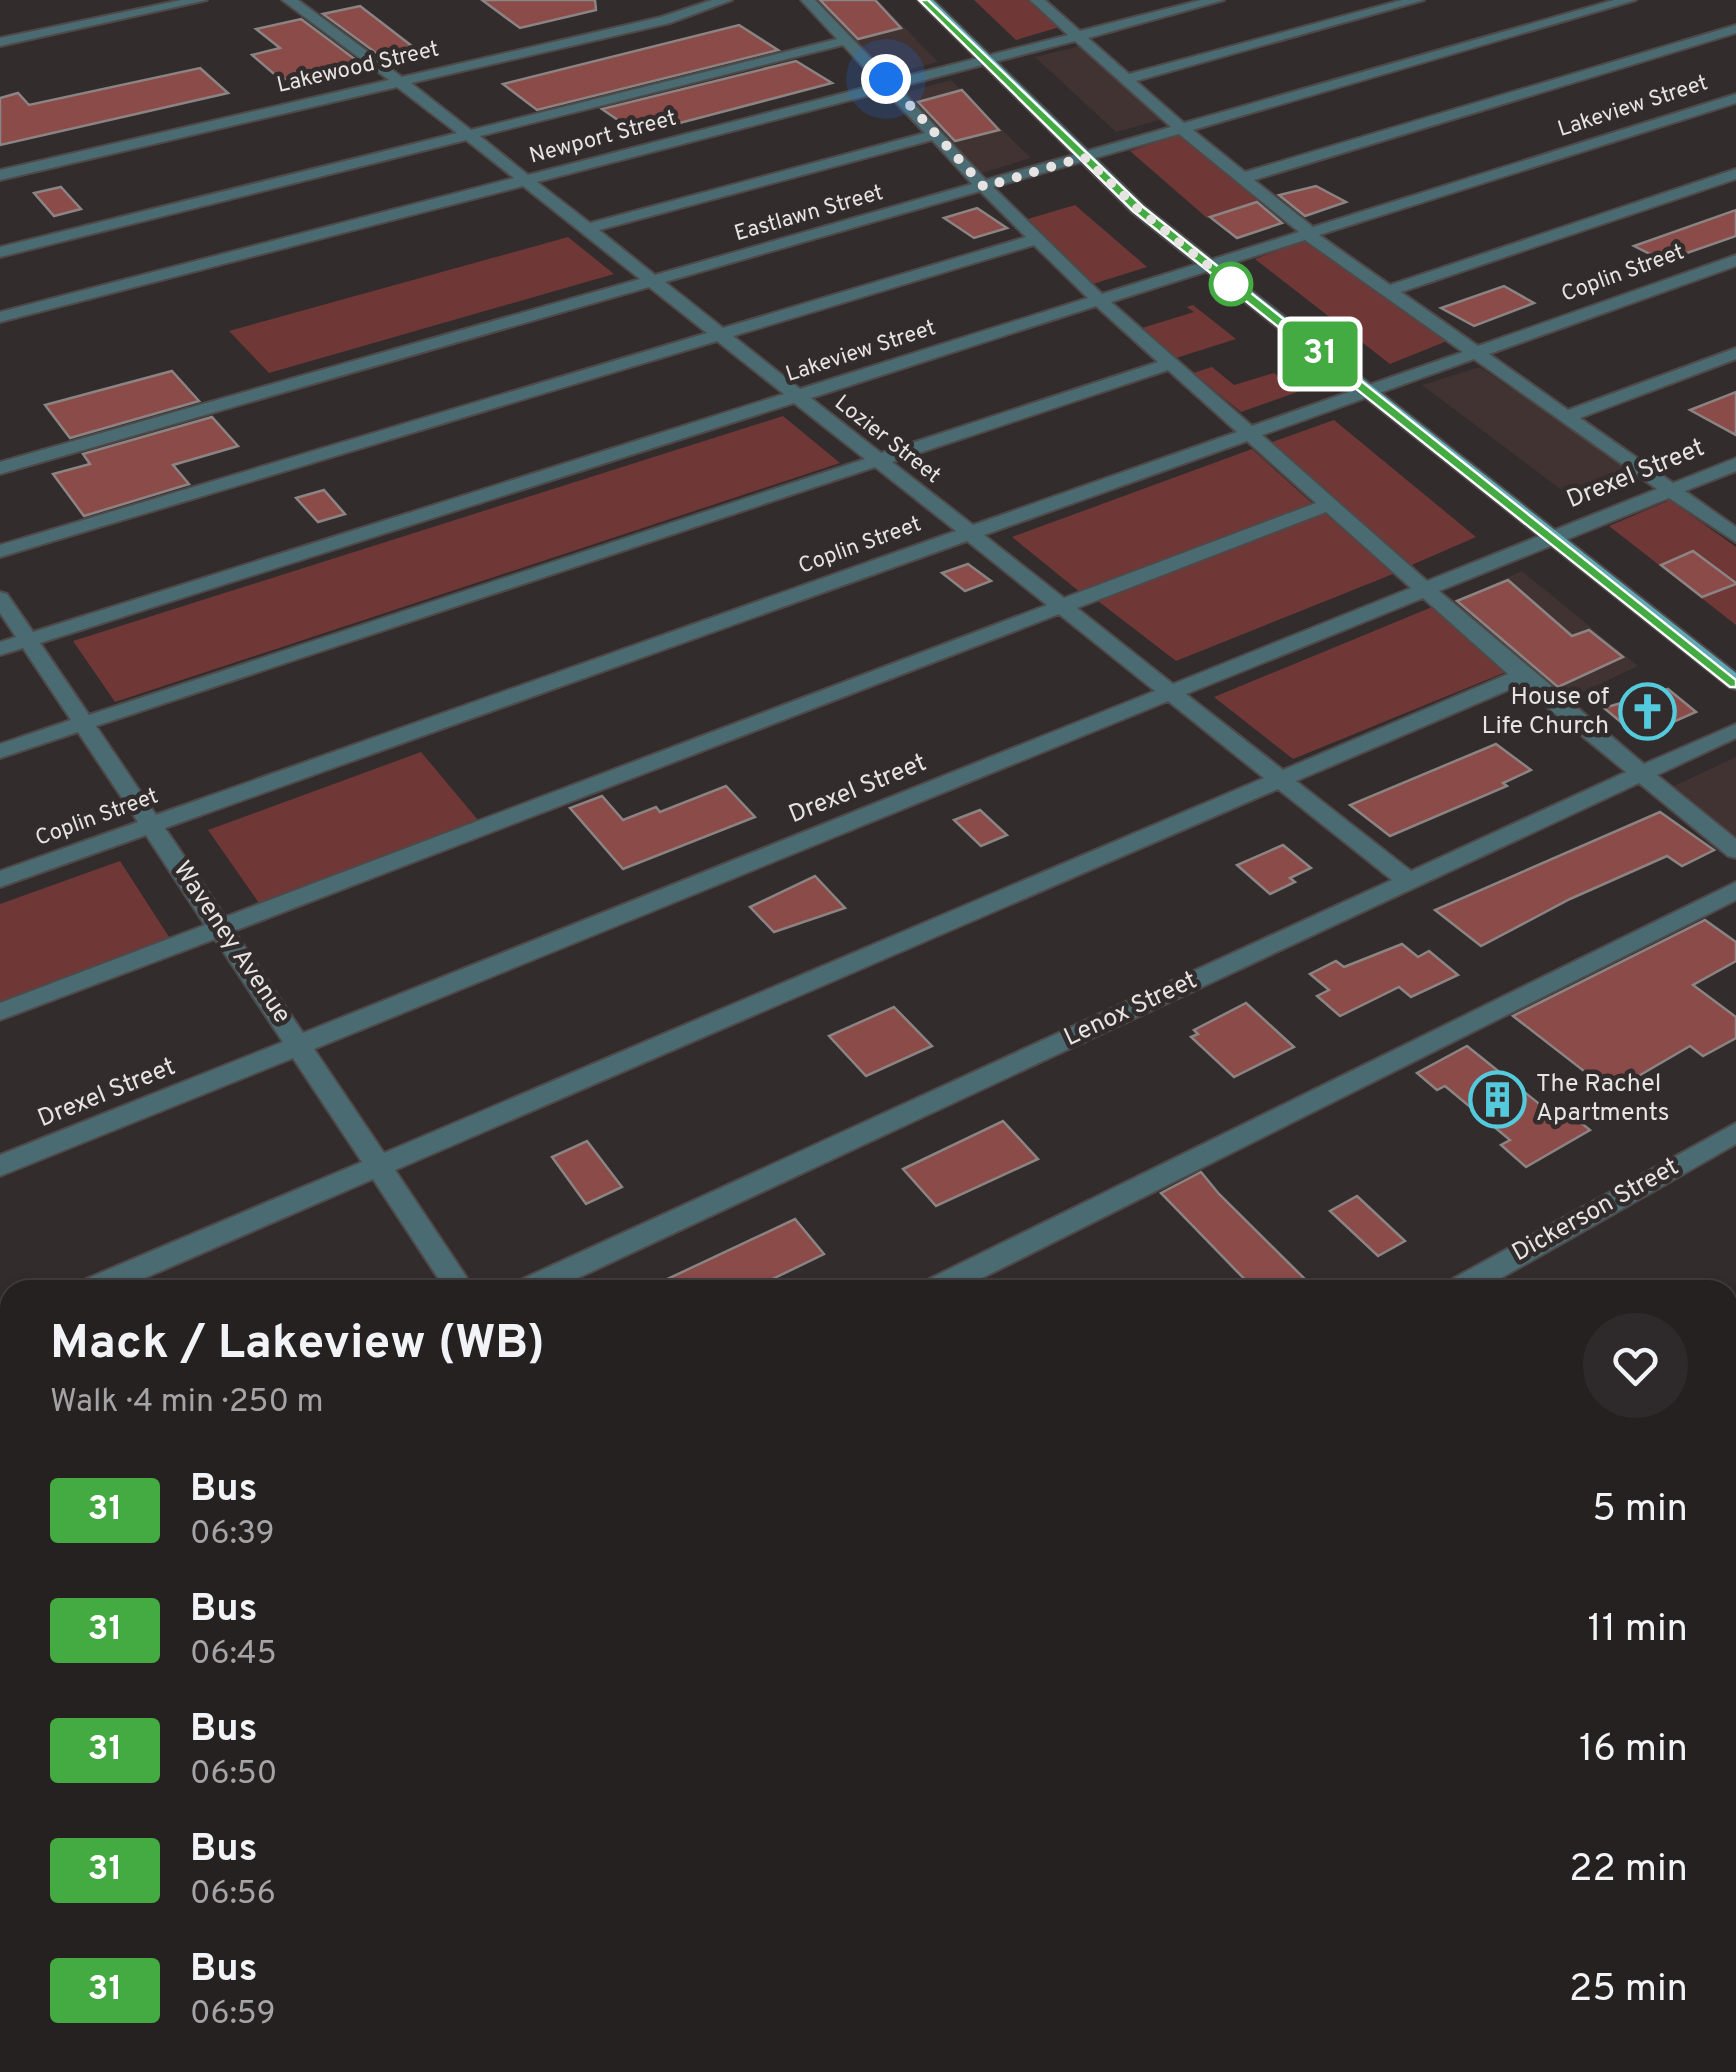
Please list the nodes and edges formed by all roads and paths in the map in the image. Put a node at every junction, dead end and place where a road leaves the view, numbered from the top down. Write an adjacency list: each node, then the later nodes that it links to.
1 (200, 0): 13 (street)
2 (289, 0): 16 (street, Lozier Street)
3 (724, 0): 16 (street, Lakewood Street)
4 (808, 0): 12 (street)
5 (924, 0): 14 (main road)
6 (1037, 0): 11 (street)
7 (1217, 0): 11 (street, Newport Street)
8 (1417, 0): 15 (street)
9 (1629, 0): 19 (street, Eastlawn Street)
10 (1736, 29): 25 (street)
11 (1080, 36): 14 (street, Newport Street); 15 (street)
12 (848, 40): 17 (street); 20 (street)
13 (0, 42)
14 (986, 61): 17 (street, Newport Street); 22 (main road)
15 (1127, 79): 19 (street)
16 (400, 82): 20 (street, Lozier Street); 24 (street, Lakewood Street)
17 (890, 87): 21 (street); 26 (street, Newport Street)
18 (1736, 98): 29 (street, Lakeview Street)
19 (1181, 128): 22 (street, Eastlawn Street); 25 (street)
20 (468, 135): 26 (street, Lozier Street); 31 (street)
21 (935, 135): 27 (street); 28 (street)
22 (1084, 157): 27 (street, Eastlawn Street); 33 (main road)
23 (1736, 174): 35 (street)
24 (0, 175)
25 (1243, 178): 29 (street)
26 (526, 182): 28 (street, Lozier Street); 37 (street, Newport Street)
27 (984, 187): 30 (street); 34 (street, Eastlawn Street)
28 (586, 229): 34 (street, Lozier Street)
29 (1308, 233): 33 (street, Lakeview Street); 35 (street)
30 (1034, 240): 36 (street); 38 (street)
31 (0, 252)
32 (1736, 260): 40 (street, Coplin Street)
33 (1208, 265): 36 (street, Lakeview Street); 42 (main road)
34 (652, 282): 38 (street, Lozier Street); 48 (street, Eastlawn Street)
35 (1386, 292): 40 (street)
36 (1099, 300): 41 (street); 43 (street, Lakeview Street)
37 (0, 316)
38 (719, 335): 43 (street, Lozier Street); 54 (street)
39 (1736, 353): 44 (street)
40 (1472, 354): 42 (street, Coplin Street); 44 (street)
41 (1172, 363): 45 (street); 46 (street)
42 (1367, 391): 45 (street, Coplin Street); 53 (main road)
43 (796, 396): 46 (street, Lozier Street); 58 (street, Lakeview Street)
44 (1565, 417): 49 (street)
45 (1252, 432): 50 (street); 51 (street, Coplin Street)
46 (875, 458): 51 (street, Lozier Street); 63 (street)
47 (1736, 464): 49 (street, Drexel Street)
48 (0, 468)
49 (1672, 490): 52 (street); 53 (street, Drexel Street)
50 (1330, 504): 55 (street); 57 (street)
51 (969, 533): 57 (street, Lozier Street); 68 (street, Coplin Street)
52 (1736, 536)
53 (1554, 539): 55 (street, Drexel Street); 61 (main road)
54 (0, 551)
55 (1424, 592): 60 (street); 62 (street, Drexel Street)
56 (0, 598): 58 (street, Waveney Avenue)
57 (1062, 607): 62 (street, Lozier Street); 73 (street)
58 (28, 640): 59 (street, Lakeview Street); 63 (street, Waveney Avenue)
59 (0, 649)
60 (1522, 676): 66 (street); 67 (street)
61 (1736, 683)
62 (1170, 693): 67 (street, Lozier Street); 75 (street, Drexel Street)
63 (84, 723): 65 (street); 68 (street, Waveney Avenue)
64 (1736, 730): 66 (street, Lenox Street)
65 (0, 752)
66 (1642, 774): 69 (street); 71 (street, Lenox Street)
67 (1280, 780): 71 (street, Lozier Street); 78 (street)
68 (152, 825): 70 (street, Coplin Street); 73 (street, Waveney Avenue)
69 (1736, 851)
70 (0, 879)
71 (1408, 881): 81 (street, Lenox Street)
72 (1736, 890): 82 (street)
73 (221, 928): 74 (street); 75 (street, Waveney Avenue)
74 (0, 1012)
75 (300, 1045): 77 (street, Drexel Street); 78 (street, Waveney Avenue)
76 (1736, 1132): 83 (street, Dickerson Street)
77 (0, 1166)
78 (379, 1166): 79 (street); 80 (street, Waveney Avenue)
79 (112, 1280)
80 (454, 1280)
81 (548, 1280)
82 (953, 1280)
83 (1475, 1280)

